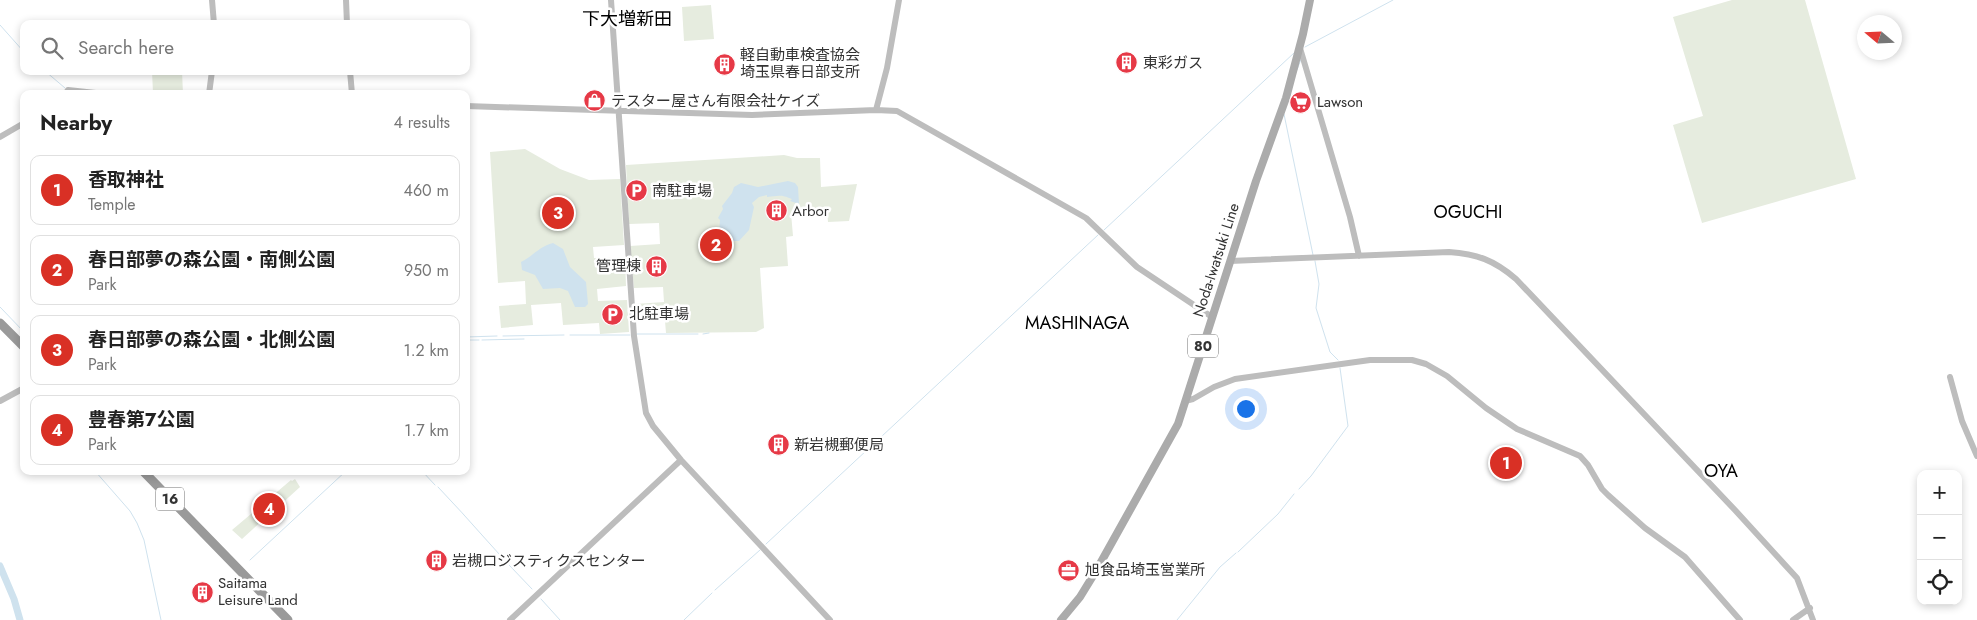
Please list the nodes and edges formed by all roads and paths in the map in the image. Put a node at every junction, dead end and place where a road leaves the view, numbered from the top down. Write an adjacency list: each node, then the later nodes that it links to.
1 (212, 0): 6 (street)
2 (346, 0): 7 (street)
3 (612, 0): 15 (street)
4 (900, 0): 14 (street)
5 (1310, 0): 8 (main road, Noda-Iwatsuki Line / 80)
6 (214, 20)
7 (348, 20)
8 (1299, 49): 18 (street); 19 (main road, Noda-Iwatsuki Line / 80)
9 (211, 75): 11 (street)
10 (350, 75): 12 (street)
11 (210, 90)
12 (352, 90)
13 (470, 106): 15 (street)
14 (876, 110): 15 (street); 21 (street)
15 (618, 111): 30 (street)
16 (20, 125): 17 (street)
17 (0, 137)
18 (1359, 256): 19 (street); 33 (street)
19 (1230, 261): 21 (main road, Noda-Iwatsuki Line / 80)
20 (0, 315): 23 (highway)
21 (1212, 316): 28 (main road, Noda-Iwatsuki Line / 80)
22 (0, 323): 24 (highway)
23 (20, 335)
24 (20, 343)
25 (1950, 377): 29 (street)
26 (20, 390): 27 (street)
27 (0, 401)
28 (1185, 401): 38 (main road, Noda-Iwatsuki Line / 80); 39 (street)
29 (1977, 456)
30 (680, 460): 36 (street); 37 (street)
31 (147, 475): 34 (highway, 16)
32 (154, 475): 35 (highway, 16)
33 (1810, 608): 40 (street); 41 (street)
34 (288, 620)
35 (295, 620)
36 (510, 620)
37 (830, 620)
38 (1061, 620)
39 (1740, 620)
40 (1793, 620)
41 (1813, 620)

